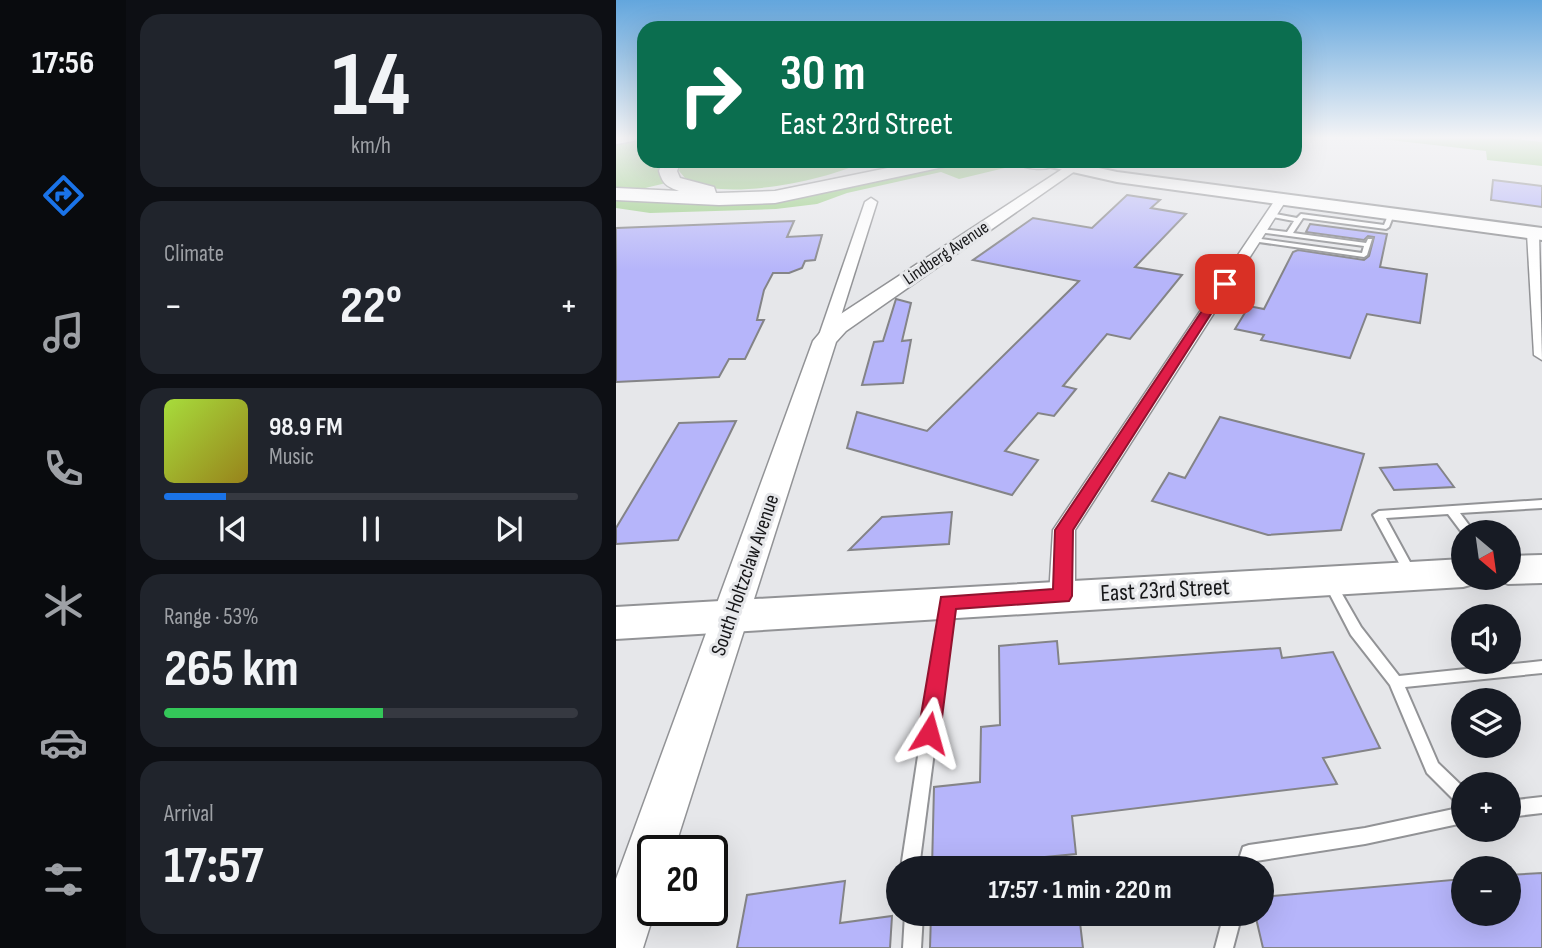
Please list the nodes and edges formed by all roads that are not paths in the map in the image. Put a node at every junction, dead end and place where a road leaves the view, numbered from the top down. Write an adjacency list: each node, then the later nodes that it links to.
1 (673, 181): 2 (highway)
2 (821, 181)
3 (853, 181): 6 (highway)
4 (1051, 181): 21 (main road, Lindberg Avenue)
5 (1160, 181): 7 (main road)
6 (616, 194)
7 (1281, 199): 10 (main road); 12 (street)
8 (871, 202): 21 (street, South Holtzclaw Avenue)
9 (1391, 214): 10 (main road); 14 (main road); 16 (lane)
10 (1349, 215): 11 (lane); 16 (lane)
11 (1298, 220): 12 (lane); 13 (lane)
12 (1262, 229): 13 (lane); 18 (lane); 31 (street)
13 (1287, 234): 15 (lane); 18 (lane)
14 (1537, 234): 22 (street)
15 (1316, 236): 17 (lane); 19 (lane)
16 (1372, 236): 17 (lane); 20 (lane)
17 (1340, 241): 20 (lane)
18 (1278, 243): 19 (lane)
19 (1307, 247): 20 (lane)
20 (1336, 251)
21 (825, 341): 33 (main road, South Holtzclaw Avenue)
22 (1542, 355)
23 (1542, 504): 24 (lane)
24 (1451, 510): 25 (lane); 29 (lane)
25 (1459, 520)
26 (1542, 569): 27 (main road)
27 (1521, 570)
28 (1451, 574): 29 (main road, East 23rd Street)
29 (1412, 576): 30 (main road, East 23rd Street)
30 (1329, 581): 31 (main road, East 23rd Street); 36 (lane)
31 (1062, 596): 32 (main road, East 23rd Street)
32 (947, 602): 33 (main road, East 23rd Street); 41 (lane)
33 (732, 615): 34 (main road, East 23rd Street); 45 (main road, South Holtzclaw Avenue)
34 (616, 623)
35 (1542, 667): 36 (lane)
36 (1396, 682): 37 (lane)
37 (1451, 786)
38 (1542, 804): 39 (lane)
39 (1521, 807)
40 (1451, 818): 42 (lane)
41 (912, 856)
42 (1248, 856)
43 (913, 926): 46 (lane)
44 (1230, 926): 47 (lane)
45 (617, 948)
46 (912, 948)
47 (1224, 948)

